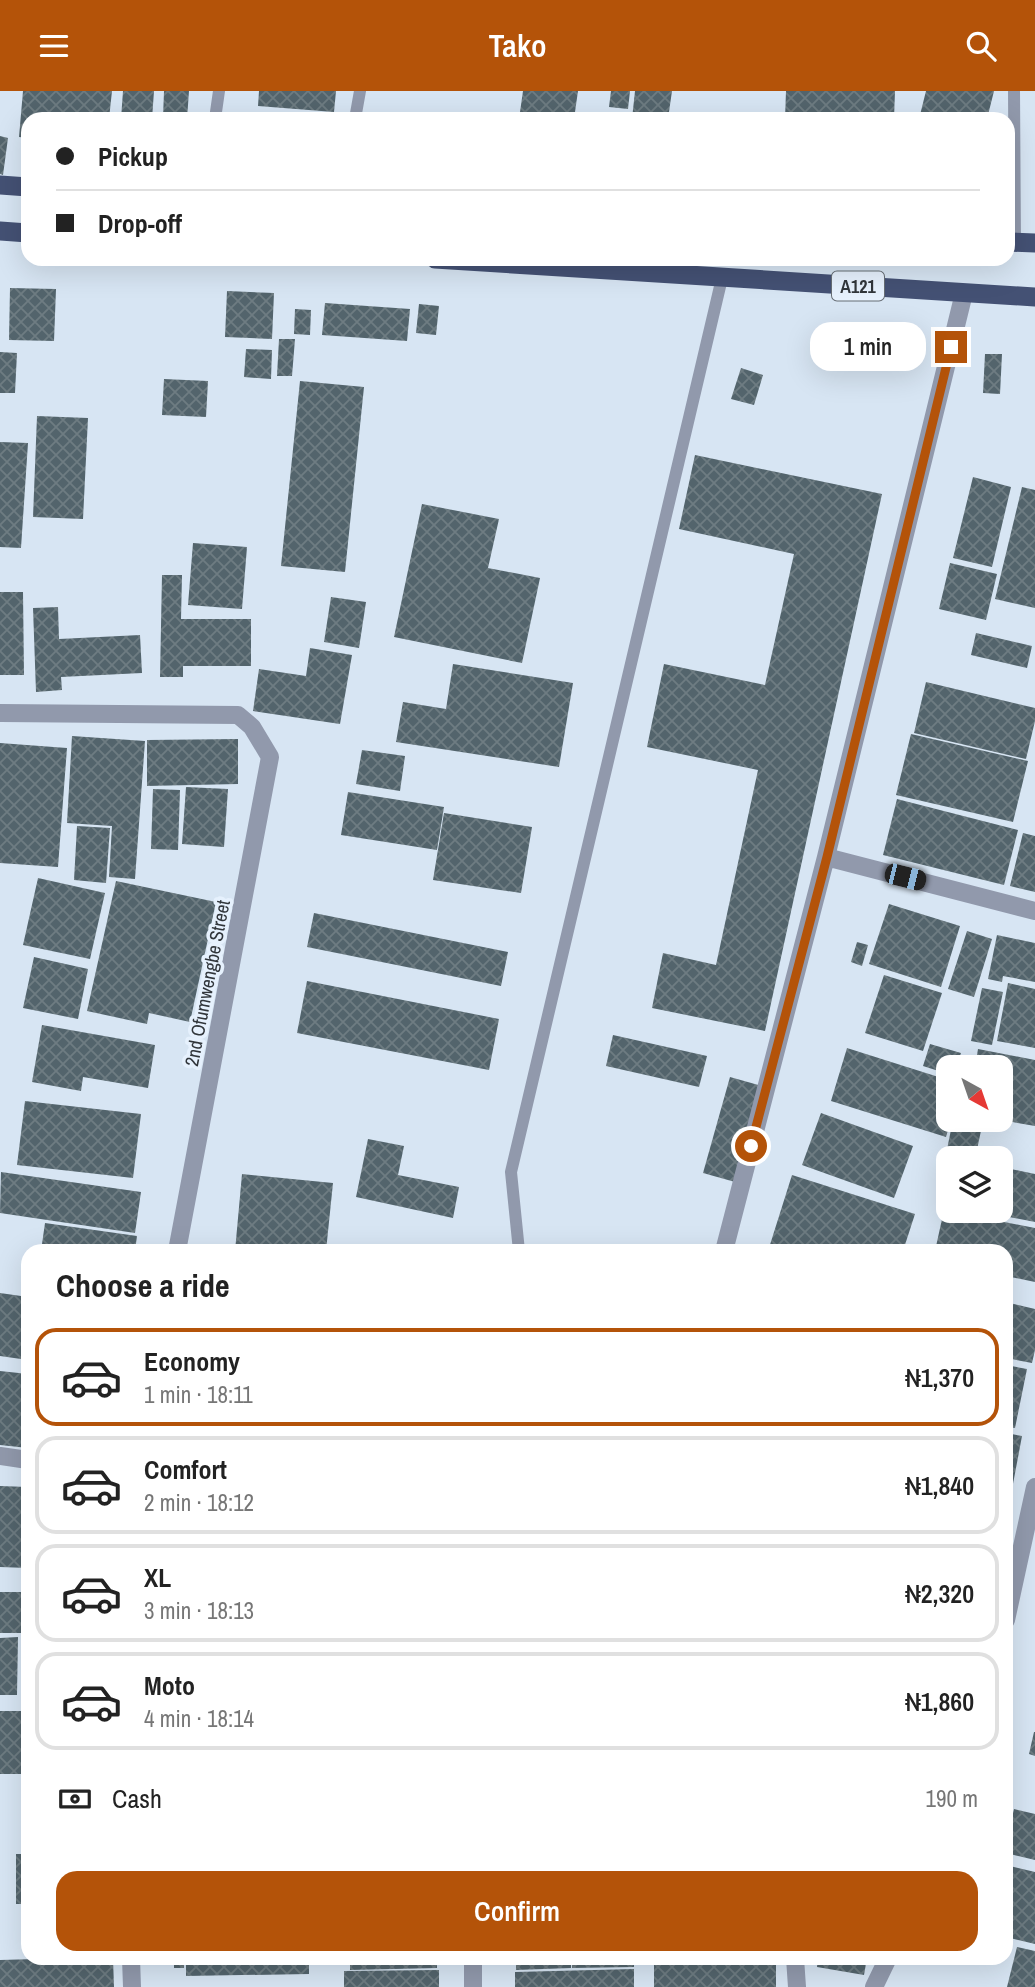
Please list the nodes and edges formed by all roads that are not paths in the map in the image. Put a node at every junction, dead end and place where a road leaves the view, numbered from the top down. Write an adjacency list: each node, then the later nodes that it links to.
1 (219, 91): 4 (lane)
2 (360, 91): 5 (lane)
3 (1014, 91): 6 (lane)
4 (216, 112)
5 (356, 112)
6 (1014, 112)
7 (0, 185): 8 (highway)
8 (21, 186)
9 (0, 231): 10 (highway)
10 (21, 232)
11 (1015, 242): 12 (highway)
12 (1035, 243)
13 (543, 266): 14 (highway, A121)
14 (722, 278): 15 (highway, A121); 21 (lane)
15 (964, 293): 16 (highway, A121); 18 (street)
16 (1035, 297)
17 (0, 713): 20 (street, 2nd Ofumwengbe Street)
18 (827, 857): 19 (street); 22 (street)
19 (1035, 911)
20 (178, 1244)
21 (518, 1244)
22 (726, 1244)
23 (0, 1456): 24 (street)
24 (21, 1458)
25 (1035, 1487): 26 (street)
26 (1013, 1588)
27 (131, 1965): 31 (street)
28 (473, 1965): 32 (street)
29 (795, 1965): 33 (street)
30 (885, 1965): 34 (street)
31 (132, 1987)
32 (474, 1987)
33 (797, 1987)
34 (874, 1987)

